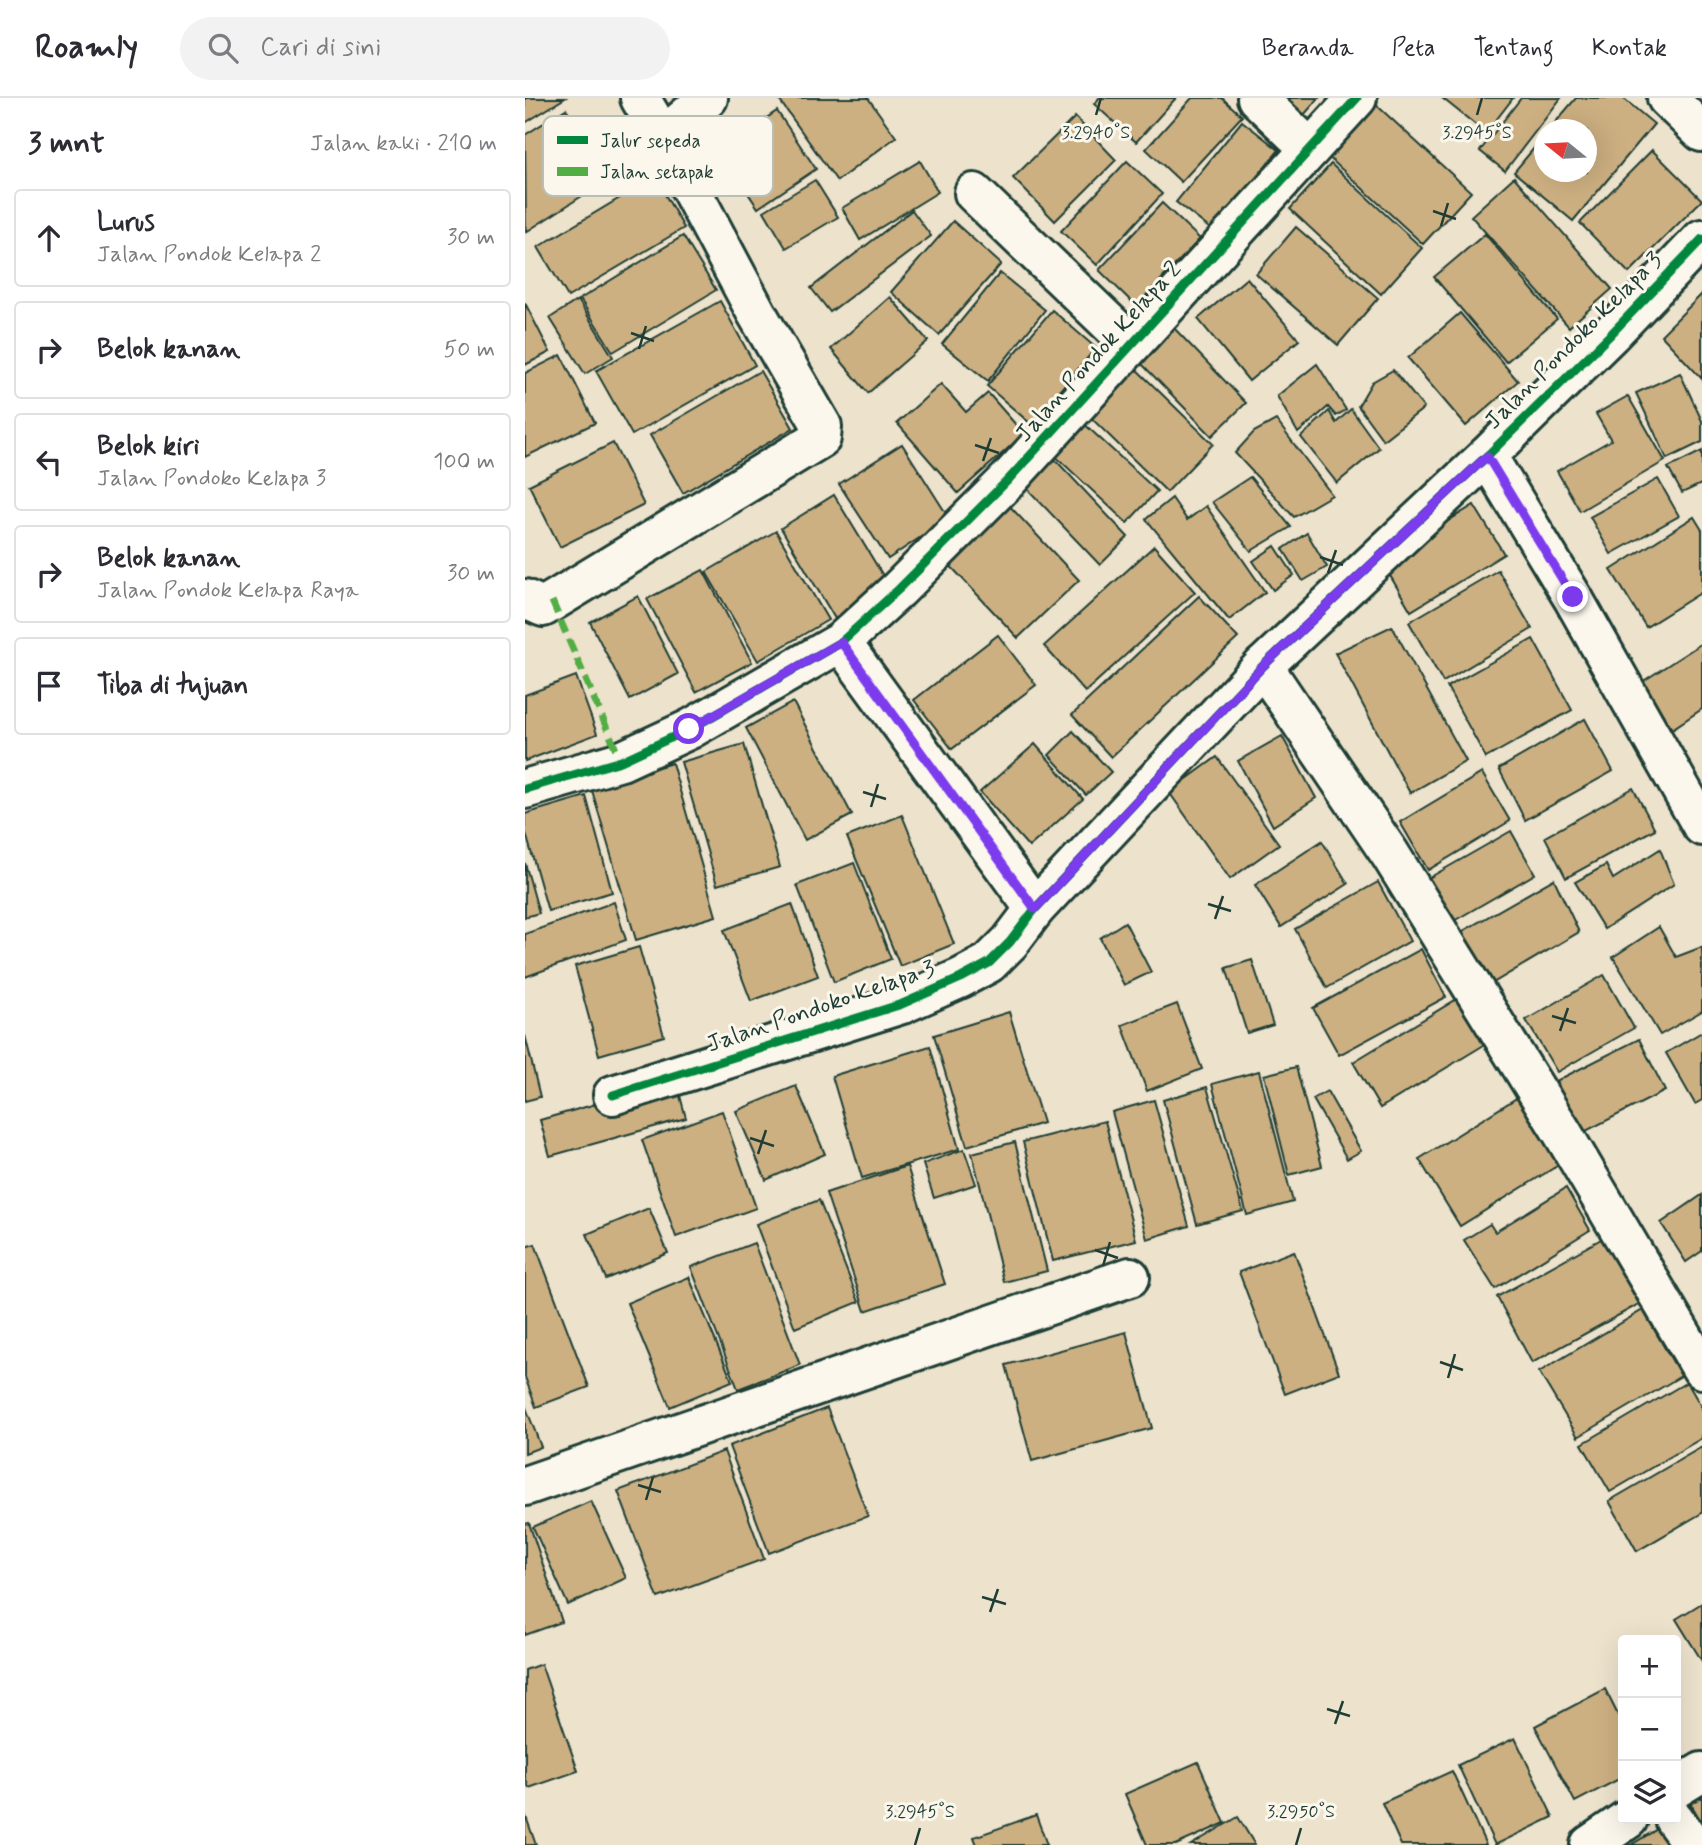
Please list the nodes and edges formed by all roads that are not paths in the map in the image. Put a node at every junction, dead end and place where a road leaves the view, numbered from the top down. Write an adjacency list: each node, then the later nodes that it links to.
1 (640, 98): 6 (street)
2 (708, 98): 7 (street)
3 (1257, 98): 9 (street)
4 (1357, 98): 9 (street, Jalan Pondok Kelapa 2)
5 (1667, 98): 8 (street)
6 (651, 116)
7 (687, 116)
8 (1702, 132)
9 (1310, 149): 13 (street, Jalan Pondok Kelapa 2)
10 (974, 193): 13 (street)
11 (694, 196): 15 (street)
12 (1702, 239): 14 (street, Jalan Pondoko Kelapa 3)
13 (1131, 344): 16 (street, Jalan Pondok Kelapa 2)
14 (1487, 456): 17 (street, Jalan Pondoko Kelapa 3); 19 (street)
15 (525, 600)
16 (841, 642): 18 (street, Jalan Pondok Kelapa 2); 20 (street)
17 (1263, 666): 20 (street, Jalan Pondoko Kelapa 3); 23 (street)
18 (525, 789)
19 (1702, 826)
20 (1035, 909): 21 (street, Jalan Pondoko Kelapa 3)
21 (613, 1095)
22 (1131, 1277): 24 (street)
23 (1702, 1369)
24 (525, 1486)
25 (1702, 1772): 26 (street)
26 (1681, 1785)
27 (1621, 1824): 29 (street)
28 (1678, 1824): 30 (street)
29 (1590, 1845)
30 (1693, 1845)

